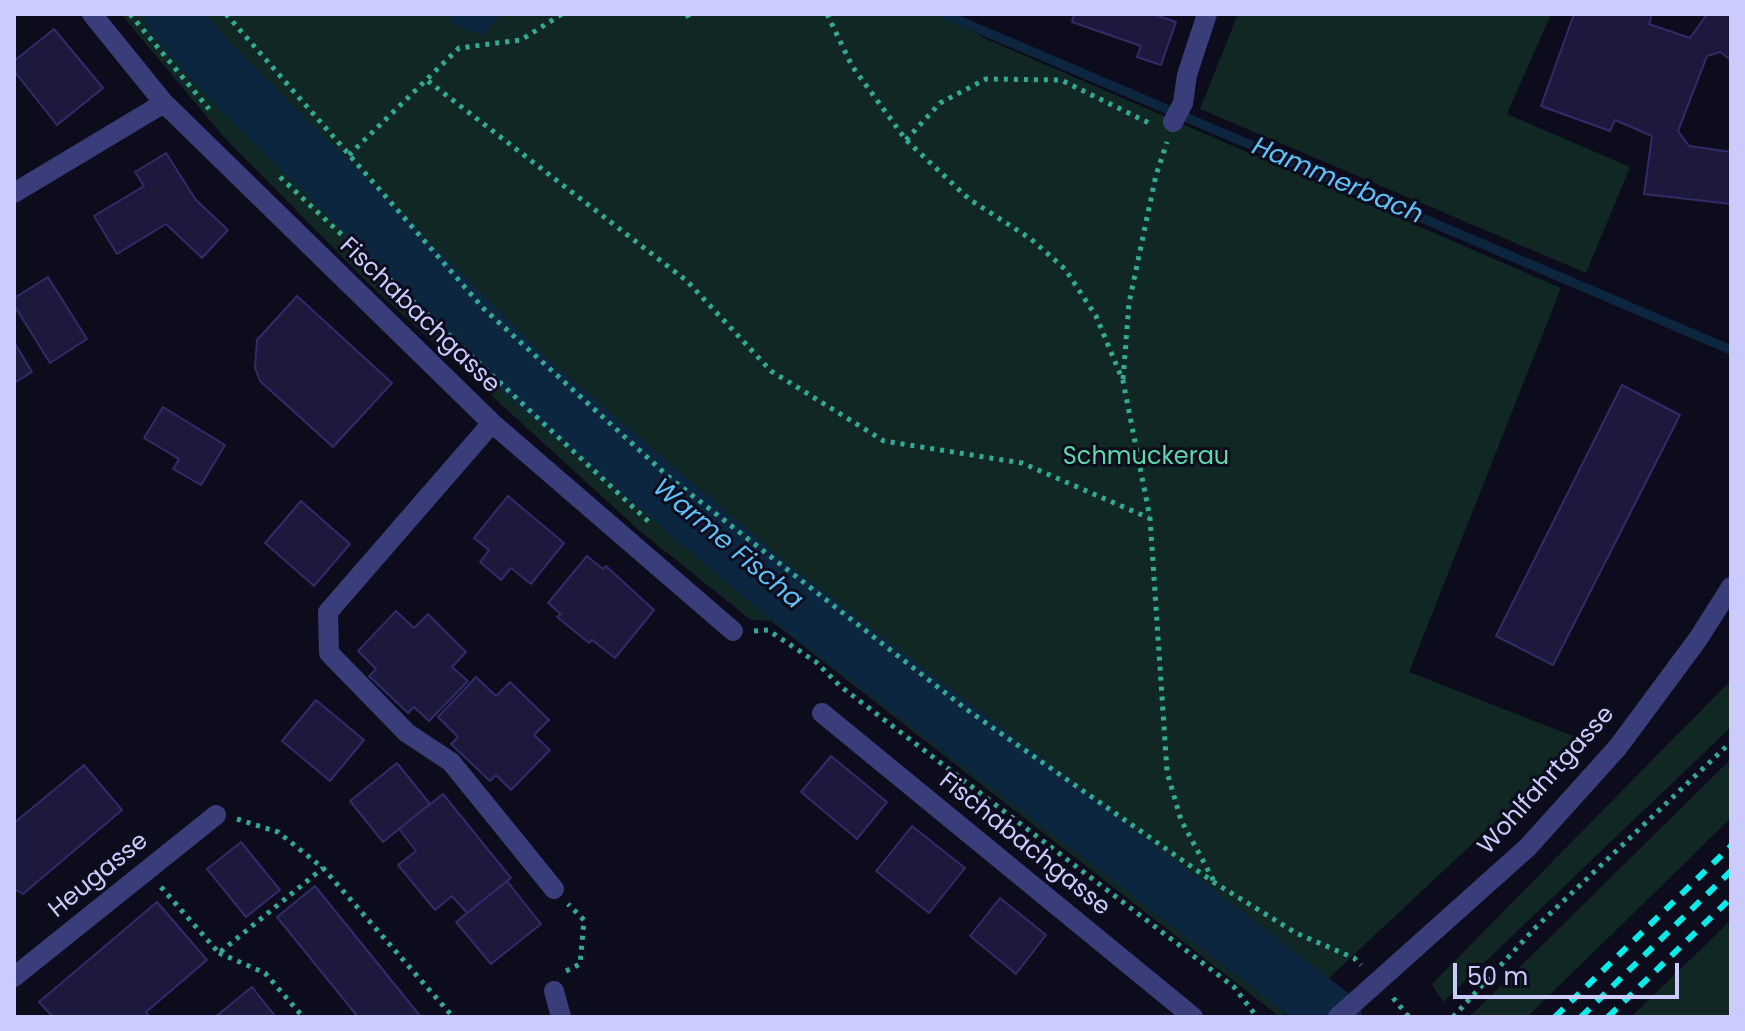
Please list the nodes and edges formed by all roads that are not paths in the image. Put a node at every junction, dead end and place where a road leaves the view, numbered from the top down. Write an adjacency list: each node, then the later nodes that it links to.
1 (92, 14): 3 (street, Fischabachgasse)
2 (1207, 14): 4 (street)
3 (164, 103): 5 (street); 6 (street, Fischabachgasse)
4 (1171, 128)
5 (14, 193)
6 (492, 423): 8 (street, Fischabachgasse); 11 (street)
7 (1731, 587): 16 (street, Wohlfahrtgasse)
8 (733, 631)
9 (822, 713): 15 (street, Fischabachgasse)
10 (216, 815): 12 (street, Heugasse)
11 (554, 889)
12 (14, 977)
13 (554, 991): 14 (street)
14 (561, 1017)
15 (1193, 1017)
16 (1338, 1017)

